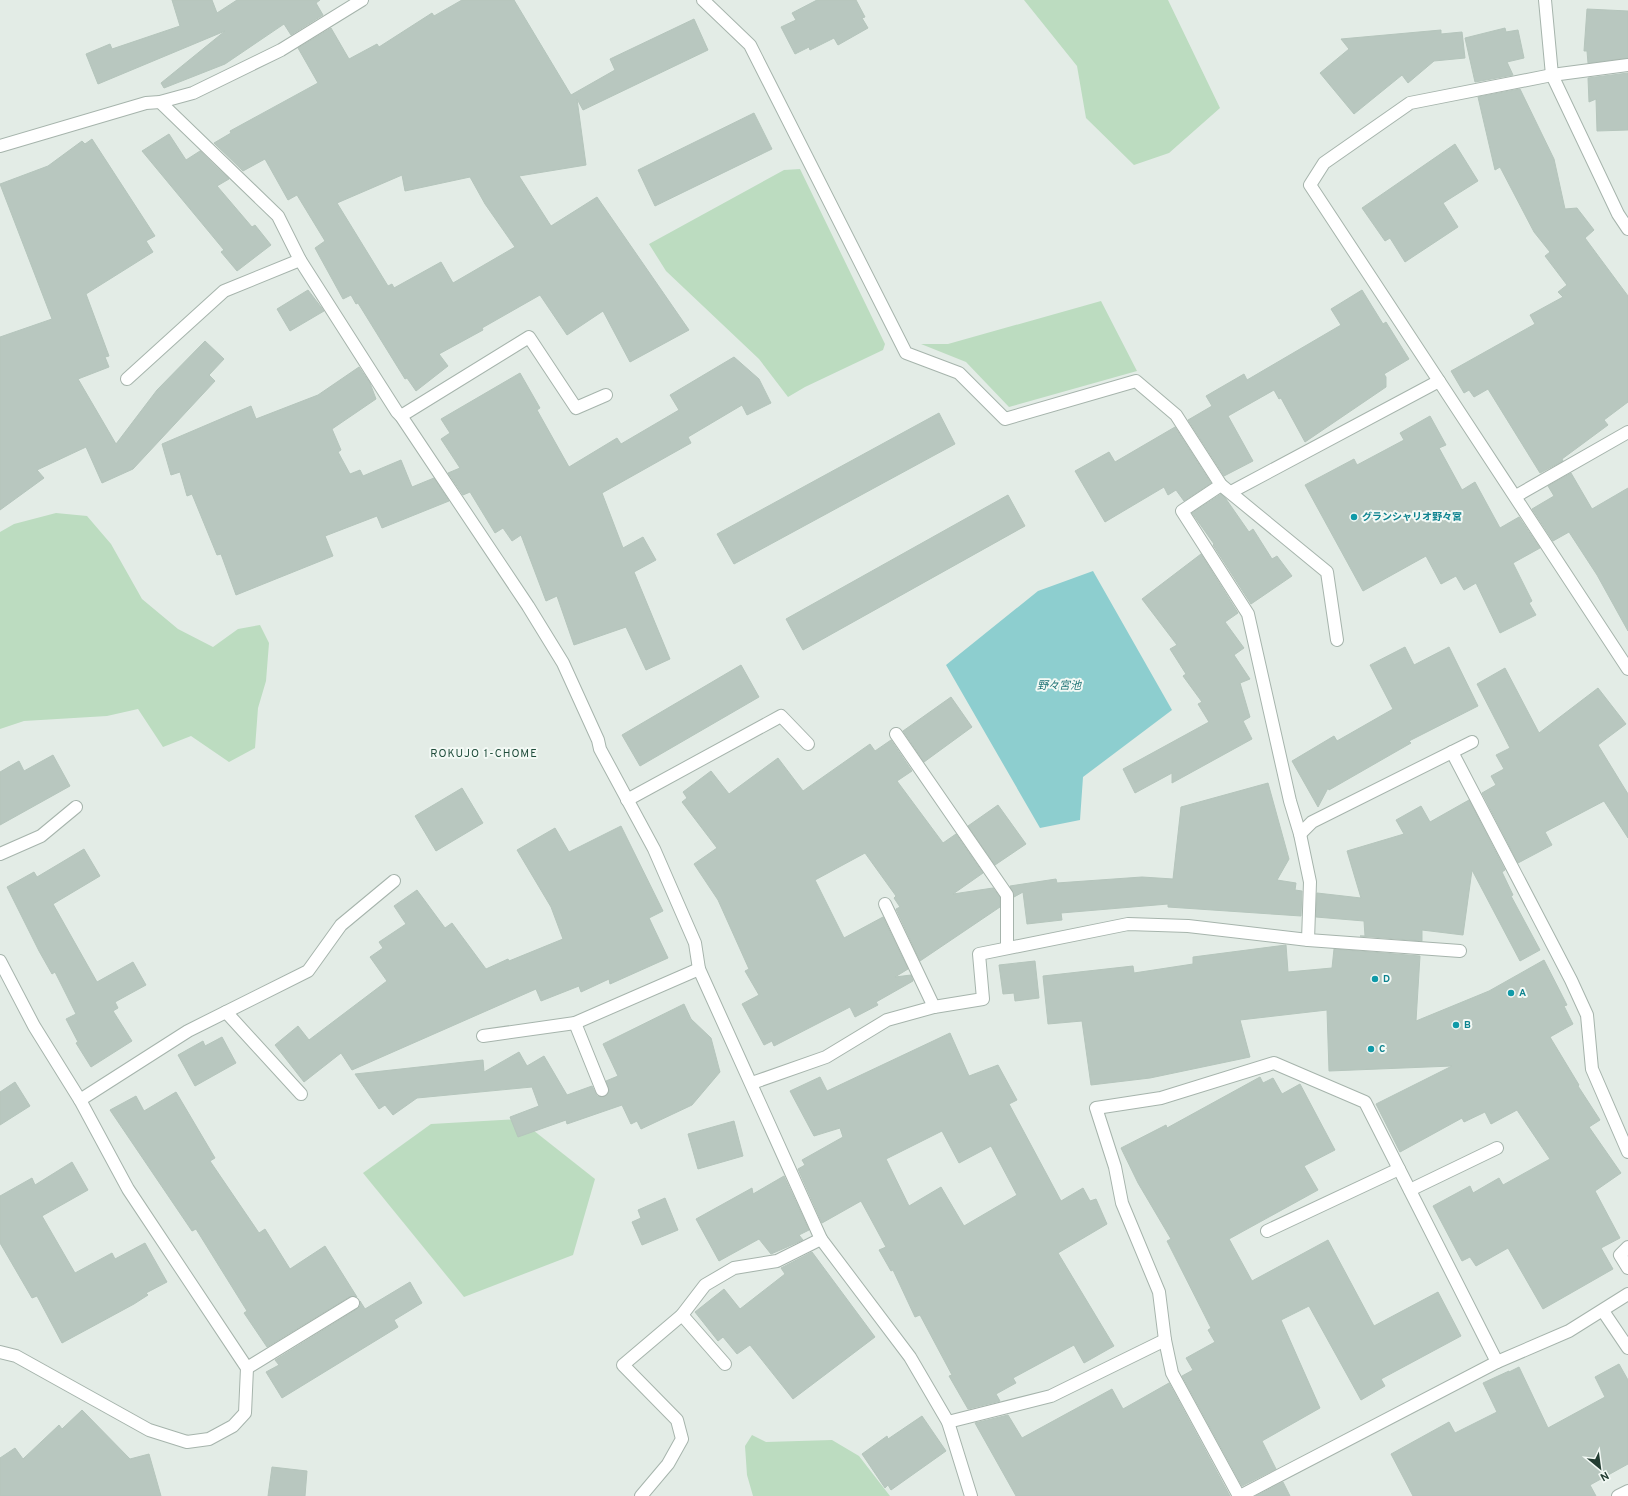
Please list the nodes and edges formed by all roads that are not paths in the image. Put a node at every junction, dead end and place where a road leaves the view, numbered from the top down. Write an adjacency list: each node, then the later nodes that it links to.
1 (362, 0): 6 (street)
2 (703, 0): 15 (street)
3 (1545, 0): 5 (street)
4 (1628, 65): 5 (street)
5 (1552, 75): 8 (street); 11 (street)
6 (160, 102): 7 (street); 9 (street)
7 (0, 146)
8 (1628, 229)
9 (300, 260): 10 (street); 13 (street)
10 (127, 379)
11 (1439, 381): 16 (street); 17 (street)
12 (606, 395): 13 (street)
13 (401, 416): 24 (street)
14 (1628, 432): 17 (street)
15 (1221, 484): 16 (street); 26 (street)
16 (1231, 492): 18 (street)
17 (1516, 496): 19 (street)
18 (1337, 640)
19 (1628, 669)
20 (896, 734): 31 (street)
21 (1472, 742): 23 (street)
22 (808, 744): 24 (street)
23 (1452, 752): 26 (street); 44 (street)
24 (627, 800): 34 (street)
25 (76, 807): 27 (street)
26 (1300, 834): 30 (street)
27 (0, 854)
28 (394, 881): 36 (street)
29 (885, 904): 35 (street)
30 (1308, 940): 31 (street); 32 (street)
31 (1007, 947): 35 (street)
32 (1460, 951)
33 (0, 961): 42 (street)
34 (699, 969): 37 (street); 39 (street)
35 (934, 1007): 39 (street)
36 (226, 1012): 41 (street); 42 (street)
37 (575, 1023): 38 (street); 40 (street)
38 (483, 1036)
39 (752, 1083): 48 (street)
40 (602, 1090)
41 (301, 1094)
42 (80, 1100): 60 (street)
43 (1497, 1148): 46 (street)
44 (1628, 1152)
45 (1399, 1169): 46 (street); 47 (street); 55 (street)
46 (1410, 1190): 58 (street)
47 (1267, 1231)
48 (821, 1239): 54 (street); 61 (street)
49 (1628, 1247): 50 (street)
50 (1628, 1268)
51 (1628, 1294): 53 (street)
52 (353, 1303): 60 (street)
53 (1603, 1311): 56 (street); 58 (street)
54 (682, 1314): 59 (street); 63 (street)
55 (1165, 1340): 61 (street); 65 (street)
56 (1628, 1348)
57 (0, 1352): 60 (street)
58 (1497, 1362): 65 (street)
59 (725, 1364)
60 (247, 1368)
61 (948, 1422): 64 (street)
62 (1628, 1491): 66 (street)
63 (641, 1496)
64 (972, 1496)
65 (1239, 1496)
66 (1618, 1496)

